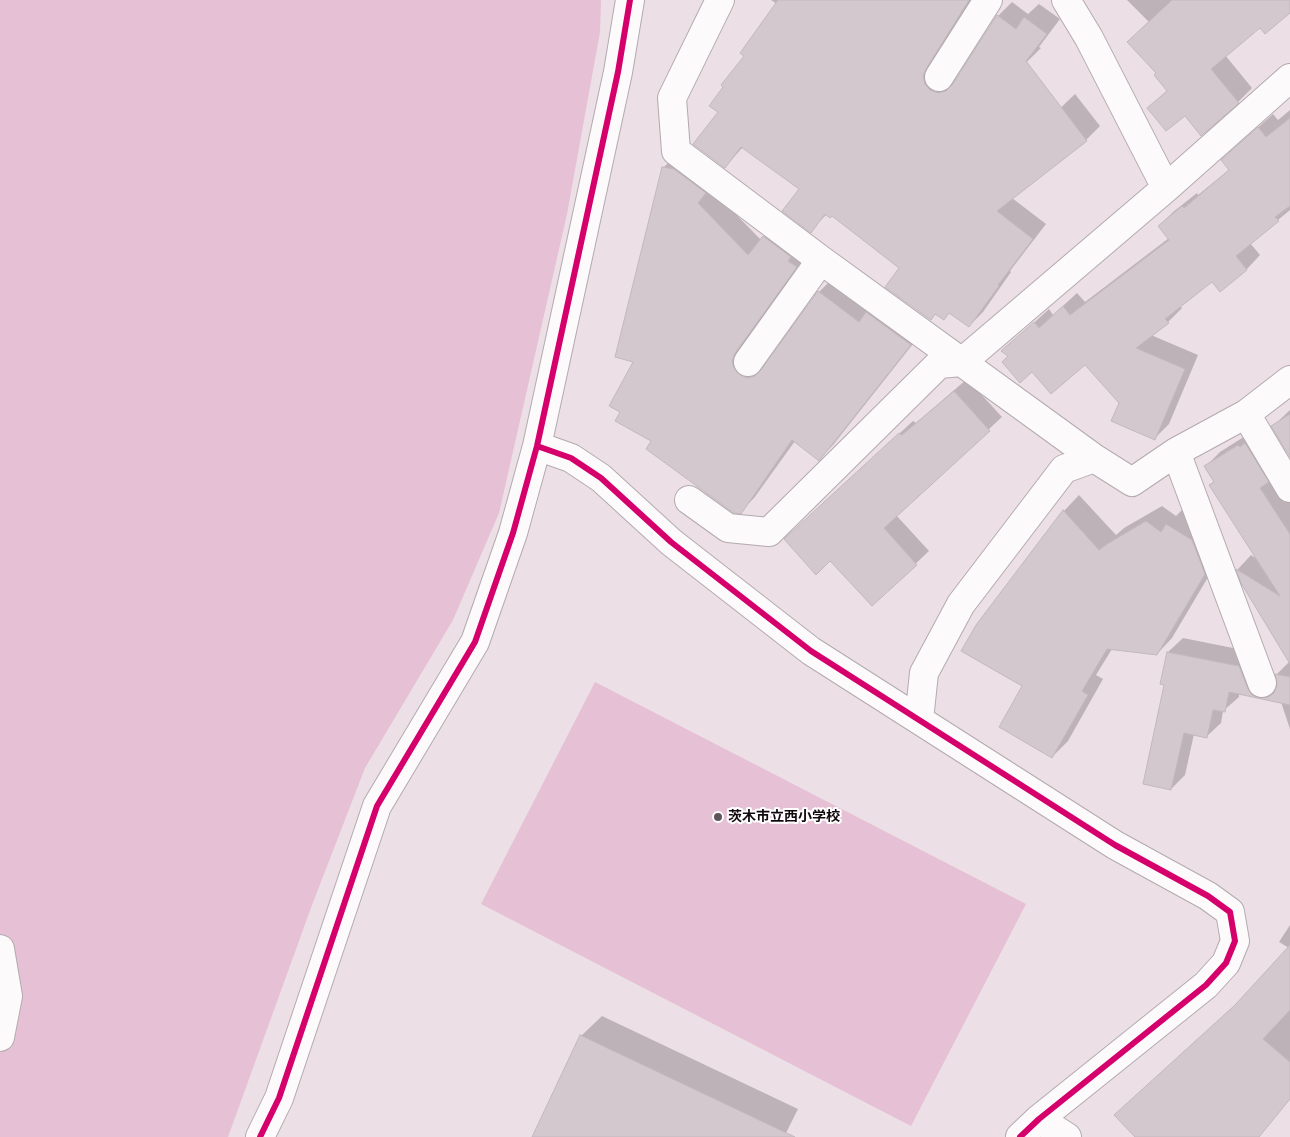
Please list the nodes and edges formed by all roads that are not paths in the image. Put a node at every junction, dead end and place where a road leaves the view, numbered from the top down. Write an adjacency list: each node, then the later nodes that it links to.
1 (630, 0): 13 (street)
2 (720, 0): 8 (street)
3 (988, 0): 5 (street)
4 (1066, 0): 7 (street)
5 (939, 77)
6 (1290, 78): 7 (street)
7 (1166, 188): 10 (street)
8 (821, 260): 9 (street); 10 (street)
9 (748, 362)
10 (962, 362): 15 (street); 17 (street)
11 (1290, 380): 12 (street)
12 (1246, 414): 14 (street); 16 (street)
13 (538, 446): 19 (street); 23 (street)
14 (1176, 452): 15 (street); 18 (street)
15 (1094, 458): 19 (street)
16 (1290, 488)
17 (689, 500)
18 (1262, 683)
19 (920, 720): 22 (street)
20 (0, 949): 21 (street)
21 (0, 1037)
22 (1029, 1128): 24 (street)
23 (260, 1137)
24 (1067, 1137)

